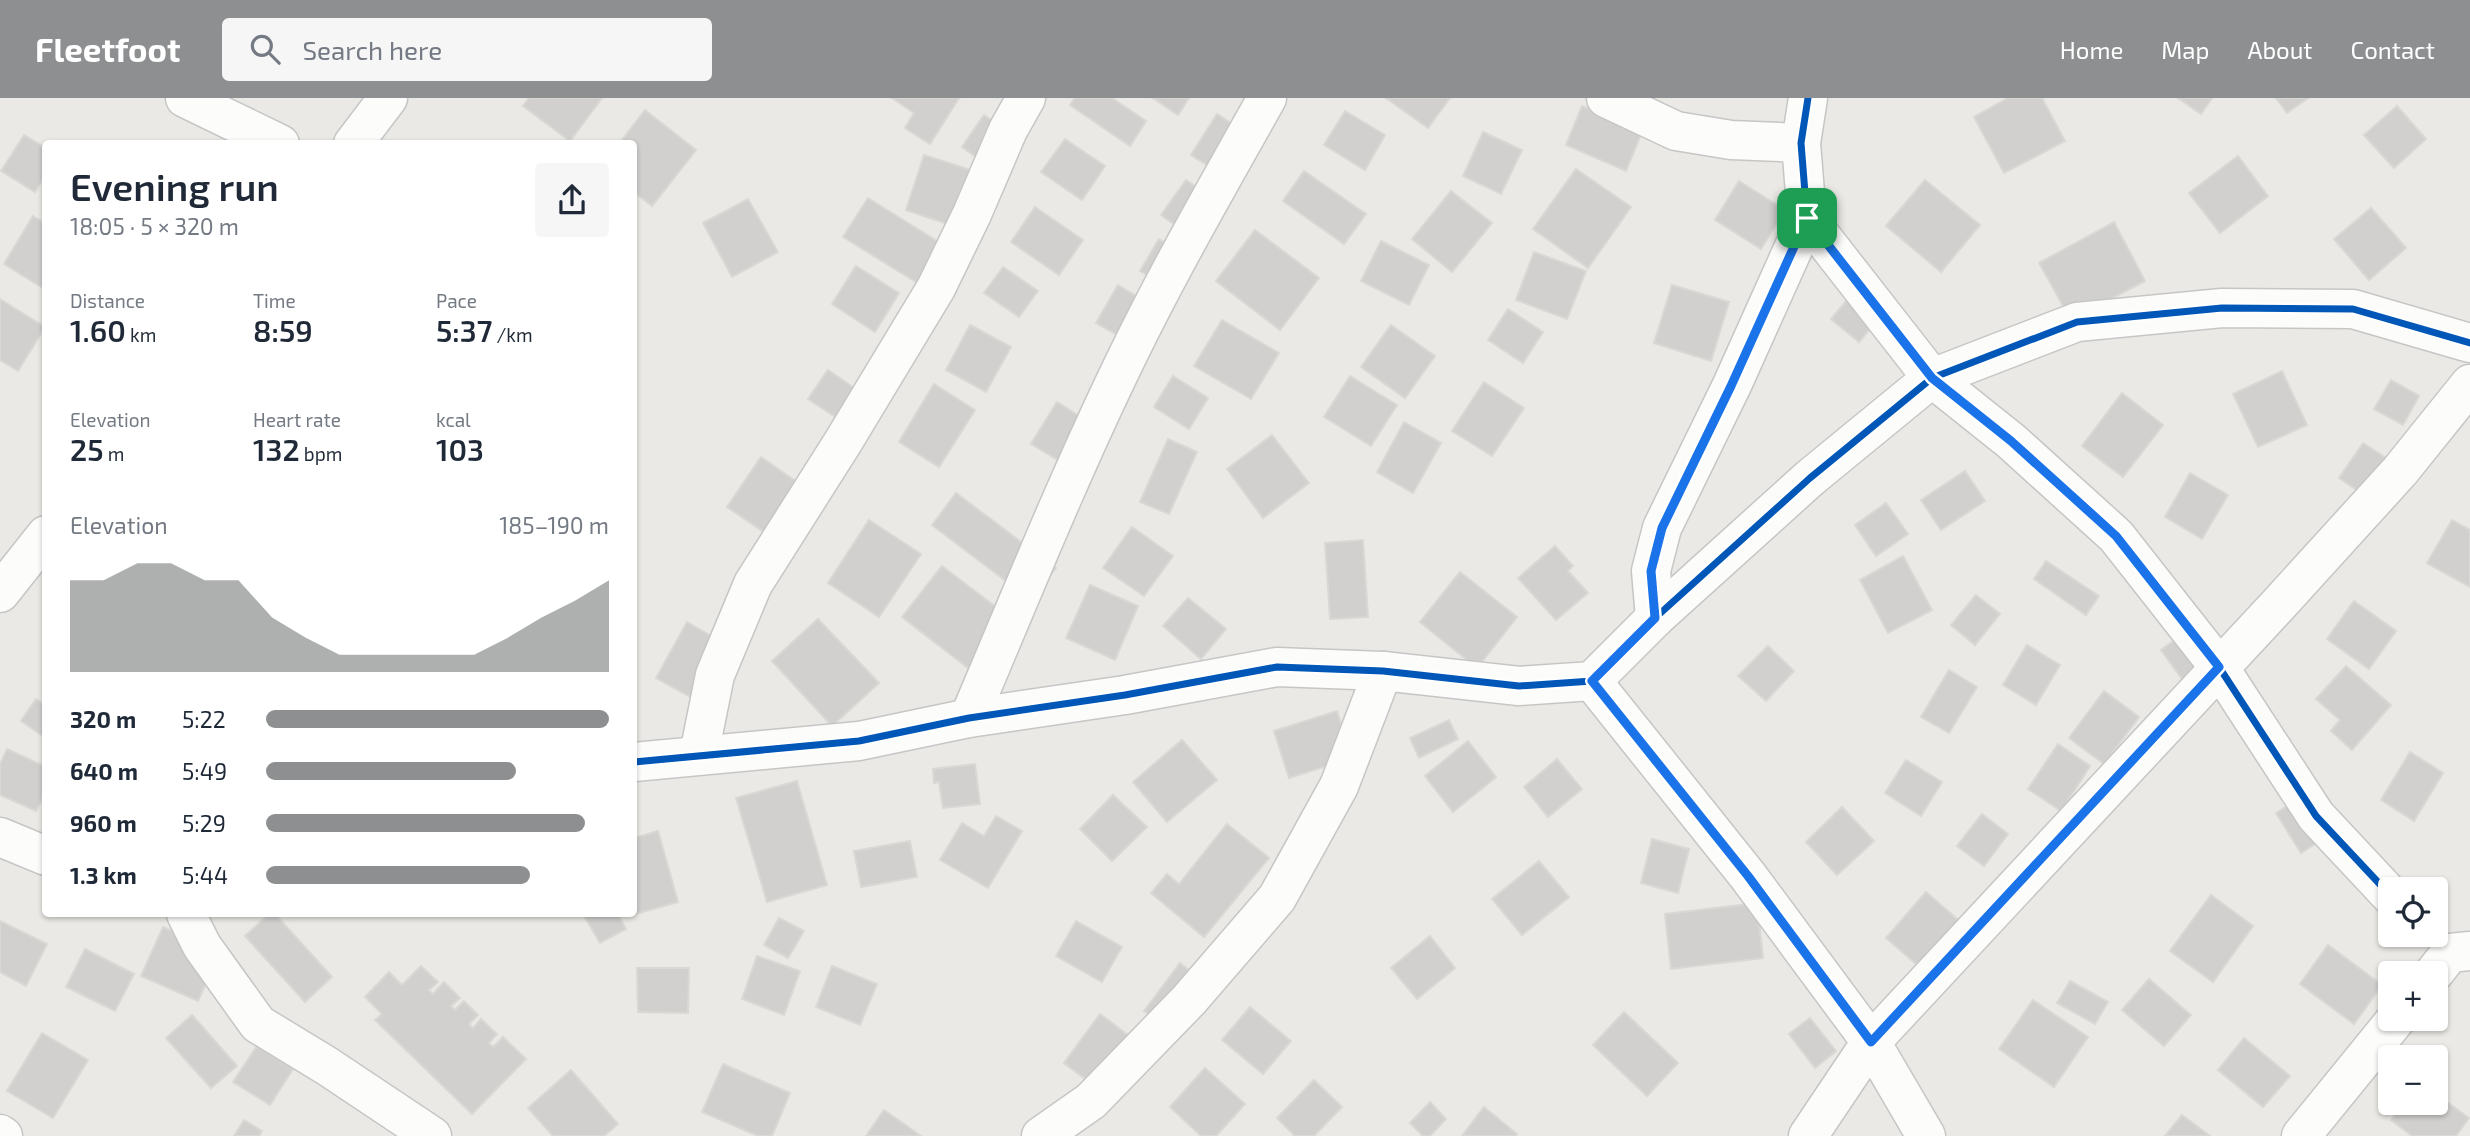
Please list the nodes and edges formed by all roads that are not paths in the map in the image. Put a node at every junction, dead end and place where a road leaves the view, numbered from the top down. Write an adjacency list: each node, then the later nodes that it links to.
1 (185, 98): 7 (street)
2 (388, 98): 8 (street)
3 (1026, 98): 21 (street)
4 (1267, 98): 20 (street)
5 (1606, 98): 9 (street)
6 (1808, 98): 9 (street)
7 (272, 140)
8 (356, 140)
9 (1801, 143): 10 (street)
10 (1807, 218): 12 (street); 16 (street)
11 (2470, 343): 12 (street)
12 (1932, 378): 16 (street); 17 (street)
13 (2470, 384): 17 (street)
14 (42, 540): 15 (street)
15 (0, 593)
16 (1655, 618): 19 (street)
17 (2219, 667): 25 (street); 28 (street)
18 (1383, 671): 19 (street); 20 (street); 30 (street)
19 (1592, 681): 28 (street)
20 (969, 718): 21 (street)
21 (699, 754): 22 (street)
22 (637, 762)
23 (0, 837): 24 (street)
24 (42, 854)
25 (2378, 882)
26 (187, 917): 29 (street)
27 (2386, 1031): 33 (street)
28 (1871, 1042): 31 (street); 32 (street)
29 (432, 1136)
30 (1041, 1136)
31 (1808, 1136)
32 (1926, 1136)
33 (2301, 1136)

